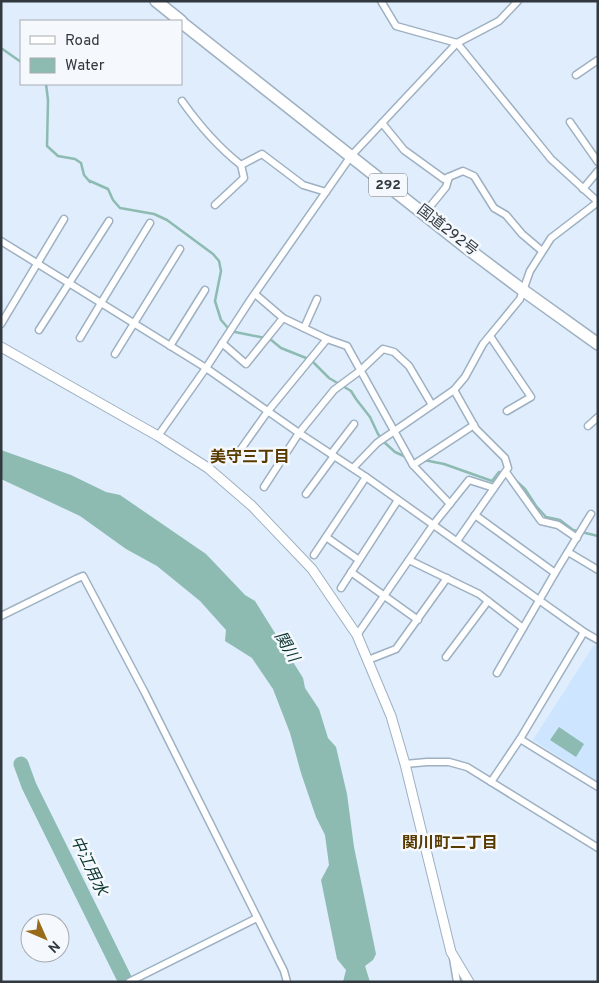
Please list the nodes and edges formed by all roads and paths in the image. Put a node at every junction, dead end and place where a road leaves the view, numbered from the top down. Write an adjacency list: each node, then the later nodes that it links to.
1 (156, 1): 4 (highway, 国道292号 / 292)
2 (381, 1): 6 (street)
3 (518, 1): 6 (street)
4 (180, 20)
5 (182, 22): 12 (highway, 国道292号 / 292)
6 (457, 43): 11 (street); 17 (street)
7 (598, 60): 8 (street)
8 (576, 75)
9 (182, 101): 14 (street)
10 (570, 122): 13 (street)
11 (382, 123): 12 (street); 16 (street)
12 (351, 156): 18 (street); 21 (highway, 国道292号 / 292)
13 (598, 162)
14 (241, 165): 18 (street); 20 (street)
15 (598, 171): 17 (street)
16 (449, 177): 21 (street); 27 (street)
17 (583, 189): 19 (street)
18 (326, 192): 32 (street)
19 (598, 202): 27 (street)
20 (215, 205)
21 (424, 214): 31 (highway, 国道292号 / 292)
22 (64, 219): 28 (street)
23 (109, 221): 29 (street)
24 (150, 223): 34 (street)
25 (1, 241): 28 (street)
26 (180, 249): 36 (street)
27 (542, 251): 31 (street)
28 (37, 263): 29 (street); 37 (street)
29 (69, 283): 34 (street); 39 (street)
30 (205, 290): 45 (street)
31 (524, 291): 40 (street); 44 (highway, 国道292号 / 292)
32 (255, 294): 35 (street); 43 (street)
33 (317, 299): 38 (street)
34 (101, 302): 36 (street); 41 (street)
35 (283, 318): 38 (street); 43 (street)
36 (134, 323): 45 (street); 47 (street)
37 (1, 324)
38 (304, 328): 42 (street)
39 (39, 330)
40 (490, 336): 50 (street); 53 (street)
41 (80, 338)
42 (327, 339): 49 (street); 52 (street)
43 (222, 343): 48 (street)
44 (598, 344)
45 (170, 346): 48 (street)
46 (1, 347): 60 (street)
47 (115, 354)
48 (206, 368): 52 (street); 60 (street)
49 (361, 370): 51 (street); 58 (street); 59 (street)
50 (454, 390): 51 (street); 56 (street)
51 (432, 405): 58 (street)
52 (268, 411): 59 (street); 62 (street)
53 (507, 411)
54 (598, 417): 57 (street)
55 (354, 424): 61 (street)
56 (474, 425): 63 (street); 65 (street)
57 (588, 426)
58 (394, 431): 63 (street); 64 (street)
59 (299, 433): 61 (street); 67 (street)
60 (158, 436): 94 (street)
61 (333, 455): 64 (street); 69 (street)
62 (236, 456)
63 (412, 466): 71 (street)
64 (353, 468): 66 (street)
65 (506, 472): 68 (street); 76 (street)
66 (366, 477): 70 (street); 75 (street)
67 (264, 487)
68 (494, 488): 71 (street); 73 (street)
69 (306, 494)
70 (398, 500): 74 (street); 80 (street)
71 (450, 504): 74 (street)
72 (592, 514): 76 (street)
73 (476, 515): 77 (street); 84 (street)
74 (433, 525): 77 (street); 81 (street)
75 (326, 537): 79 (street); 80 (street)
76 (577, 538): 78 (street)
77 (457, 541): 88 (street)
78 (568, 552): 82 (street); 84 (street)
79 (314, 555)
80 (359, 560): 83 (street)
81 (409, 560): 85 (street); 87 (street)
82 (598, 570)
83 (351, 572): 86 (street); 87 (street)
84 (555, 573): 88 (street)
85 (447, 578): 89 (street); 91 (street)
86 (341, 588)
87 (384, 597): 91 (street); 94 (street)
88 (540, 600): 92 (street); 93 (street)
89 (488, 602): 92 (street); 96 (street)
90 (1, 616): 104 (street)
91 (418, 620): 97 (street)
92 (523, 628): 98 (street)
93 (584, 632): 95 (street); 99 (street)
94 (357, 635): 97 (street)
95 (598, 640)
96 (446, 657)
97 (368, 660): 100 (street)
98 (497, 673)
99 (520, 739): 101 (street); 102 (street)
100 (405, 764): 101 (street); 105 (street)
101 (491, 782): 103 (street)
102 (598, 787)
103 (598, 848)
104 (257, 918): 106 (street); 107 (street)
105 (451, 952): 108 (street); 109 (street)
106 (129, 982)
107 (287, 982)
108 (457, 982)
109 (469, 982)

